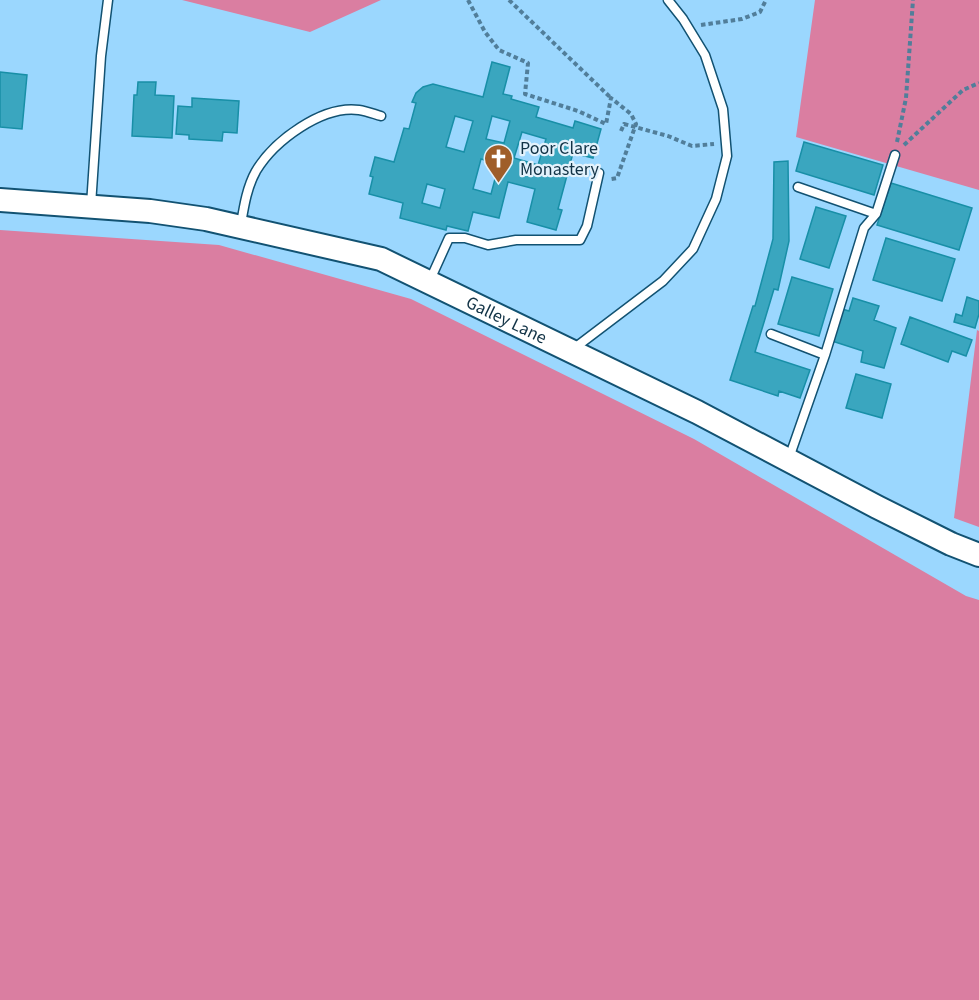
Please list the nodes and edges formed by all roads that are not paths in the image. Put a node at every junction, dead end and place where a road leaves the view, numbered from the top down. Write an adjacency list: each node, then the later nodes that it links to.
1 (108, 0): 8 (lane)
2 (668, 0): 13 (lane)
3 (381, 116): 10 (lane)
4 (894, 155): 9 (lane)
5 (599, 173): 11 (lane)
6 (798, 187): 9 (lane)
7 (0, 200): 8 (street, Galley Lane)
8 (91, 206): 10 (street, Galley Lane)
9 (876, 214): 14 (lane)
10 (241, 227): 11 (street, Galley Lane)
11 (429, 282): 13 (street, Galley Lane)
12 (771, 334): 14 (lane)
13 (570, 351): 15 (street, Galley Lane)
14 (825, 355): 15 (lane)
15 (788, 462): 16 (street, Galley Lane)
16 (979, 555)

